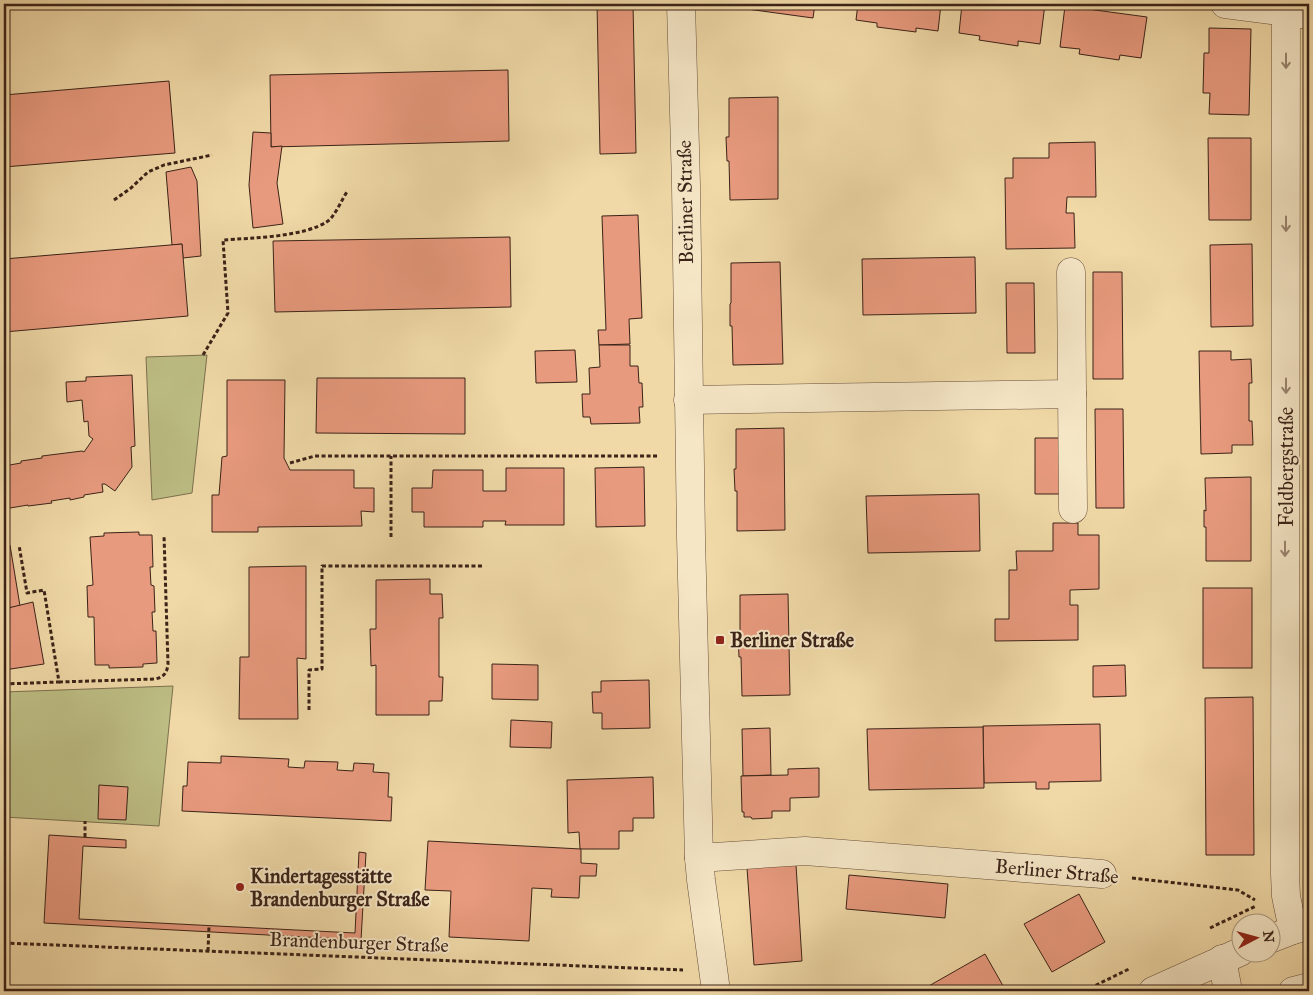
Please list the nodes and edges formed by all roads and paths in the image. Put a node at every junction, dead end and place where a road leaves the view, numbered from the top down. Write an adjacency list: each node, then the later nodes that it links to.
1 (681, 4): 10 (street, Berliner Straße)
2 (1225, 4): 3 (street)
3 (1294, 11): 28 (street, Feldbergstraße, one-way to 28)
4 (212, 155): 6 (path)
5 (347, 192): 8 (path)
6 (114, 200)
7 (1072, 272): 9 (street)
8 (203, 355)
9 (1072, 394): 10 (street); 14 (street)
10 (688, 400): 12 (street, Berliner Straße)
11 (391, 456): 12 (path); 13 (path); 16 (path)
12 (690, 456): 24 (street, Berliner Straße)
13 (290, 463)
14 (1073, 508)
15 (164, 535): 19 (path)
16 (391, 537)
17 (19, 545): 19 (path)
18 (484, 566): 21 (path)
19 (59, 682): 20 (path)
20 (4, 684)
21 (309, 710)
22 (85, 821): 23 (path)
23 (85, 837)
24 (699, 858): 25 (street, Berliner Straße); 33 (street, Berliner Straße)
25 (1102, 874): 26 (path, Berliner Straße)
26 (1261, 903)
27 (209, 926): 30 (path)
28 (1291, 931)
29 (4, 943): 30 (path, Brandenburger Straße)
30 (208, 951): 33 (path, Brandenburger Straße)
31 (1230, 955): 35 (street)
32 (1230, 962): 36 (street)
33 (714, 981)
34 (1309, 987): 37 (street)
35 (1153, 991)
36 (1228, 991)
37 (1292, 991)

